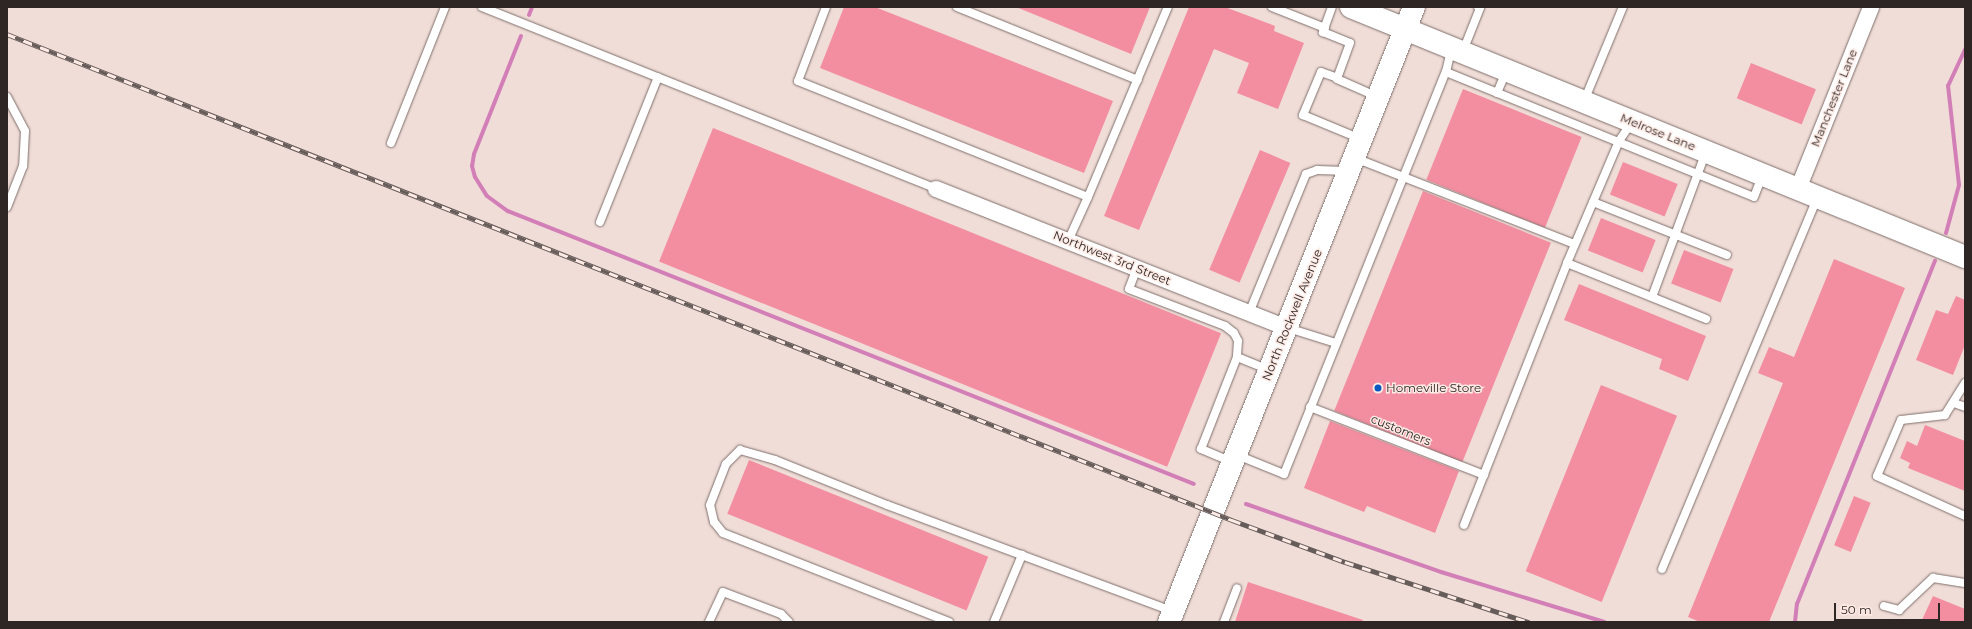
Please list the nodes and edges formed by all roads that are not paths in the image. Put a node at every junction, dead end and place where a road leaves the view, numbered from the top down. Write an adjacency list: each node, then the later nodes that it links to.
1 (445, 7): 27 (lane)
2 (482, 7): 18 (lane)
3 (826, 7): 35 (lane)
4 (957, 7): 20 (lane)
5 (1168, 7): 20 (lane)
6 (1272, 7): 13 (lane)
7 (1332, 7): 13 (lane)
8 (1352, 7): 14 (street, Melrose Lane)
9 (1414, 7): 14 (street, North Rockwell Avenue)
10 (1478, 7): 15 (lane)
11 (1623, 7): 24 (lane)
12 (1871, 7): 34 (street, Manchester Lane)
13 (1325, 28): 19 (lane)
14 (1405, 29): 15 (street, Melrose Lane); 23 (street, North Rockwell Avenue)
15 (1457, 50): 16 (street, Melrose Lane); 17 (lane)
16 (1507, 70): 21 (lane); 24 (street, Melrose Lane)
17 (1446, 72): 21 (lane); 32 (lane)
18 (658, 77): 33 (lane); 39 (lane)
19 (1338, 78): 23 (lane); 29 (lane)
20 (1138, 80): 35 (lane)
21 (1497, 93): 26 (lane)
22 (7, 97): 38 (lane)
23 (1378, 97): 29 (street, North Rockwell Avenue)
24 (1584, 102): 25 (street, Melrose Lane)
25 (1633, 121): 26 (lane); 28 (street, Melrose Lane)
26 (1619, 140): 30 (lane); 37 (lane)
27 (391, 143)
28 (1706, 151): 30 (lane); 31 (street, Melrose Lane)
29 (1355, 156): 32 (lane); 48 (lane); 50 (street, North Rockwell Avenue)
30 (1697, 174): 31 (lane); 40 (lane)
31 (1763, 174): 34 (street, Melrose Lane)
32 (1403, 175): 42 (lane); 51 (lane)
33 (936, 189): 41 (street, Northwest 3rd Street)
34 (1798, 189): 36 (street, Melrose Lane)
35 (1088, 197): 41 (lane)
36 (1818, 197): 44 (street, Melrose Lane); 63 (lane)
37 (1593, 202): 40 (lane); 42 (lane)
38 (7, 207)
39 (600, 222)
40 (1675, 234): 43 (lane); 47 (lane)
41 (1068, 241): 46 (street, Northwest 3rd Street)
42 (1575, 244): 45 (lane)
43 (1727, 254)
44 (1965, 257)
45 (1567, 263): 47 (lane); 59 (lane)
46 (1137, 268): 48 (street, Northwest 3rd Street); 52 (lane)
47 (1652, 297): 49 (lane)
48 (1249, 313): 50 (street, Northwest 3rd Street)
49 (1706, 318)
50 (1287, 328): 51 (lane); 53 (street, North Rockwell Avenue)
51 (1336, 344): 56 (lane)
52 (1237, 357): 53 (lane); 58 (lane)
53 (1270, 370): 58 (street, North Rockwell Avenue)
54 (1965, 383): 55 (lane)
55 (1954, 403): 57 (lane); 60 (lane)
56 (1310, 407): 58 (lane); 59 (lane, customers)
57 (1965, 407)
58 (1235, 458): 67 (street, North Rockwell Avenue)
59 (1484, 475): 61 (lane)
60 (1965, 516)
61 (1464, 525)
62 (1022, 555): 67 (lane); 70 (lane); 71 (lane)
63 (1662, 569)
64 (1965, 582): 66 (lane)
65 (1236, 588): 72 (lane)
66 (1884, 606)
67 (1171, 617)
68 (709, 622): 69 (lane)
69 (789, 622)
70 (949, 622)
71 (994, 622)
72 (1224, 622)

